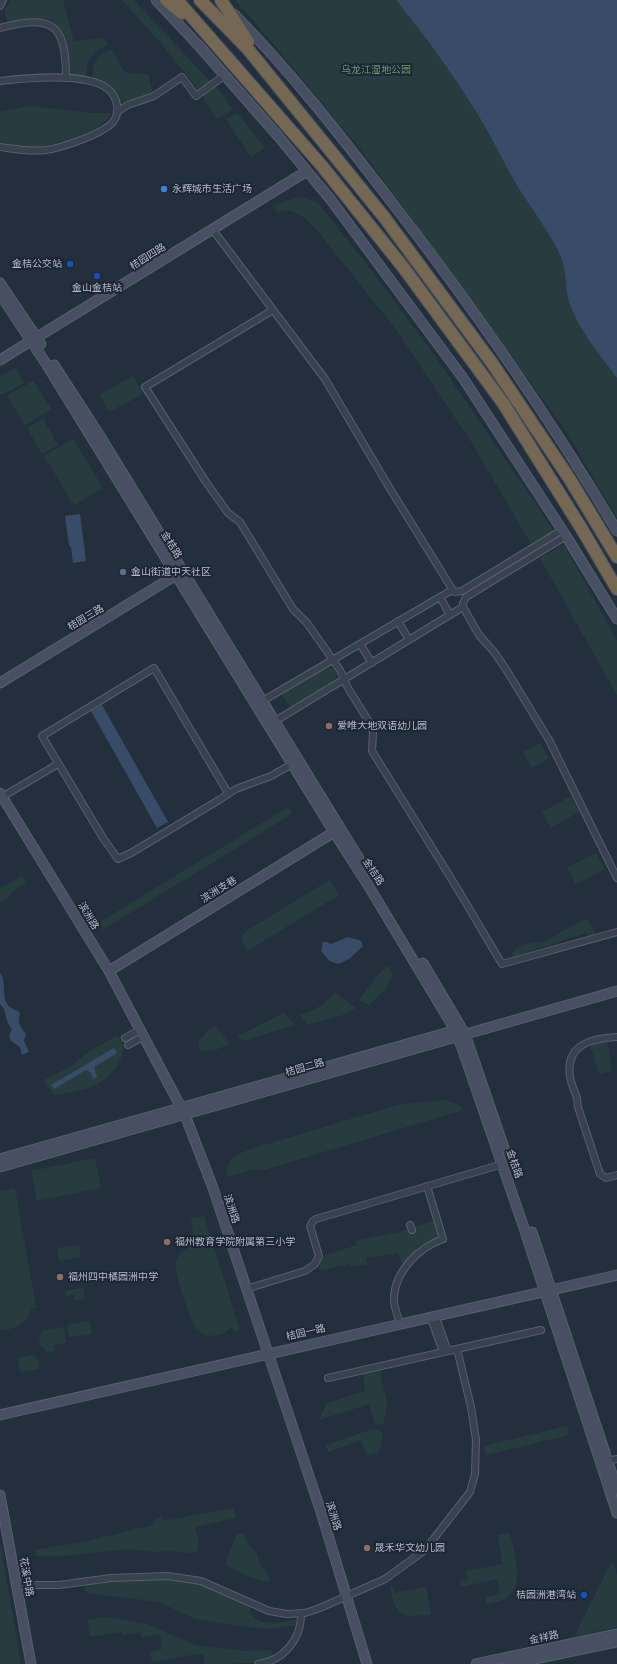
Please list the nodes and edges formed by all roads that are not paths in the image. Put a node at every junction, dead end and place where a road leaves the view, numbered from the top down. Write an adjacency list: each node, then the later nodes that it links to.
1 (3, 0): 7 (street)
2 (156, 0): 10 (main road)
3 (166, 0): 9 (highway)
4 (177, 0): 9 (highway)
5 (200, 0): 12 (highway)
6 (221, 0): 12 (highway); 23 (main road)
7 (0, 6)
8 (0, 28): 11 (street)
9 (211, 37): 27 (highway)
10 (225, 75): 14 (street); 16 (main road)
11 (66, 78): 13 (street); 14 (street)
12 (271, 78): 25 (highway)
13 (0, 81)
14 (118, 112): 15 (street)
15 (0, 147)
16 (307, 171): 17 (main road, 桔园四路); 24 (main road)
17 (213, 230): 20 (street); 21 (main road, 桔园四路)
18 (0, 283): 21 (main road)
19 (0, 294): 21 (main road, 金桔路)
20 (273, 310): 28 (street); 36 (street)
21 (34, 340): 22 (main road, 桔园四路); 26 (main road, 金桔路)
22 (0, 360)
23 (617, 531)
24 (564, 533): 28 (street); 30 (street); 32 (main road)
25 (617, 557)
26 (180, 573): 39 (main road, 桔园三路); 40 (main road, 金桔路)
27 (617, 589)
28 (452, 590): 29 (street)
29 (440, 597): 31 (street); 33 (street)
30 (463, 607): 31 (street); 47 (street)
31 (450, 615): 34 (street)
32 (617, 619)
33 (398, 621): 34 (street); 35 (street)
34 (409, 640): 37 (street)
35 (360, 644): 36 (street); 37 (street)
36 (332, 660): 38 (street); 40 (street)
37 (372, 663): 38 (street)
38 (344, 680): 41 (street); 48 (street)
39 (0, 683)
40 (259, 703): 41 (main road, 金桔路)
41 (272, 723): 42 (main road, 金桔路)
42 (295, 762): 44 (street); 46 (main road, 金桔路)
43 (58, 764): 44 (street); 44 (street); 45 (street)
44 (228, 793)
45 (1, 795): 49 (main road, 滨洲路)
46 (337, 830): 49 (main road, 滨洲支巷); 52 (main road, 金桔路)
47 (617, 878)
48 (617, 932)
49 (109, 971): 53 (main road, 滨洲路)
50 (617, 985): 52 (main road, 桔园二路)
51 (617, 991): 52 (main road, 桔园二路)
52 (460, 1032): 57 (main road, 桔园二路); 59 (main road, 金桔路); 65 (main road)
53 (142, 1033): 55 (street); 56 (street); 57 (main road, 滨洲路)
54 (617, 1037): 61 (street)
55 (125, 1038)
56 (128, 1045)
57 (184, 1111): 58 (main road, 桔园二路); 60 (main road, 桔园二路); 64 (main road, 滨洲路)
58 (0, 1159)
59 (503, 1164): 62 (street); 65 (main road, 金桔路)
60 (0, 1167)
61 (617, 1175)
62 (427, 1186): 64 (street); 67 (street)
63 (617, 1275): 65 (main road, 桔园一路)
64 (246, 1289): 71 (main road, 滨洲路)
65 (547, 1291): 66 (main road, 桔园一路); 74 (main road); 77 (main road, 金桔路)
66 (433, 1316): 67 (main road, 桔园一路); 70 (street)
67 (400, 1323): 71 (main road, 桔园一路)
68 (541, 1330): 69 (street)
69 (456, 1349): 70 (street); 79 (street)
70 (446, 1352): 72 (street)
71 (267, 1354): 73 (main road, 桔园一路); 79 (main road, 滨洲路)
72 (328, 1378)
73 (0, 1415)
74 (612, 1460): 75 (main road)
75 (617, 1489)
76 (0, 1494): 78 (main road, 花溪中路)
77 (617, 1513)
78 (16, 1585): 80 (street); 83 (main road, 花溪中路)
79 (346, 1598): 80 (street); 85 (main road, 滨洲路)
80 (301, 1613): 84 (street)
81 (617, 1634): 86 (main road, 金祥路)
82 (617, 1642): 87 (main road, 金祥路)
83 (31, 1664)
84 (258, 1664)
85 (367, 1664)
86 (476, 1664)
87 (510, 1664)

